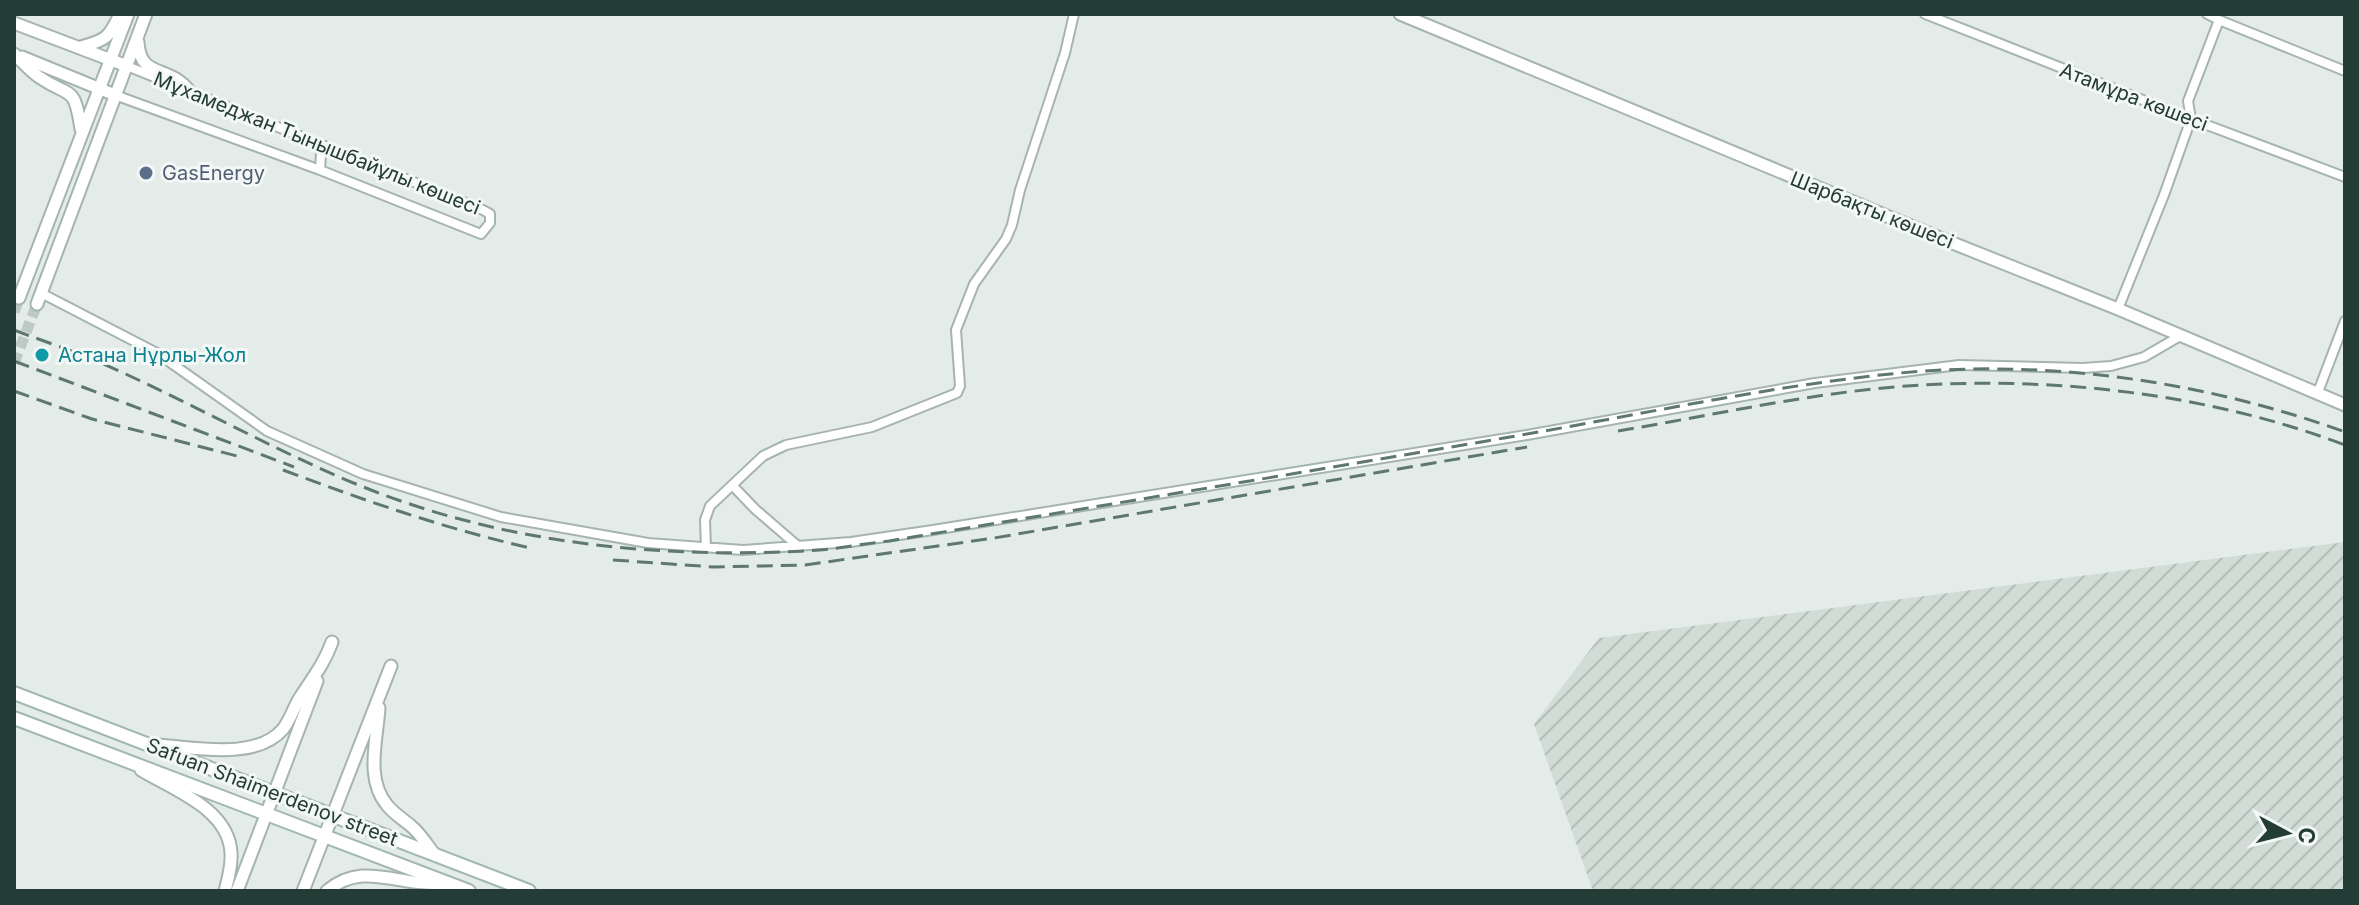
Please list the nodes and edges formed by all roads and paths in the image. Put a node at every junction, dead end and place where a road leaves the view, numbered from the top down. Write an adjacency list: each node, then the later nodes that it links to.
1 (120, 14): 13 (street)
2 (128, 14): 15 (street)
3 (146, 14): 12 (street)
4 (1074, 14): 33 (street)
5 (1400, 14): 28 (street, Шарбақты көшесі)
6 (1925, 14): 21 (street, Атамұра көшесі)
7 (2207, 14): 9 (street)
8 (2235, 14): 11 (street)
9 (2219, 20): 11 (street); 21 (street)
10 (14, 23): 13 (street, Мұхамеджан Тынышбайұлы көшесі)
11 (2229, 26): 17 (street)
12 (138, 36): 16 (street); 19 (street)
13 (80, 48): 15 (street, Мұхамеджан Тынышбайұлы көшесі)
14 (14, 54): 18 (street, Мұхамеджан Тынышбайұлы көшесі); 22 (street)
15 (109, 59): 16 (street, Мұхамеджан Тынышбайұлы көшесі); 18 (street)
16 (127, 66): 19 (street, Мұхамеджан Тынышбайұлы көшесі); 20 (street)
17 (2345, 71)
18 (98, 89): 20 (street, Мұхамеджан Тынышбайұлы көшесі); 22 (street)
19 (190, 92): 23 (street, Мұхамеджан Тынышбайұлы көшесі)
20 (115, 95): 24 (street, Мұхамеджан Тынышбайұлы көшесі); 27 (street)
21 (2191, 119): 25 (street, Атамұра көшесі); 28 (street)
22 (82, 132): 26 (street)
23 (318, 144): 24 (street); 24 (street, Мұхамеджан Тынышбайұлы көшесі)
24 (320, 170)
25 (2345, 177)
26 (19, 298)
27 (39, 299): 34 (street)
28 (2118, 309): 30 (street, Шарбақты көшесі)
29 (2345, 321): 31 (street)
30 (2180, 336): 31 (street, Шарбақты көшесі); 35 (street)
31 (2318, 392): 32 (street, Шарбақты көшесі)
32 (2345, 405)
33 (732, 485): 34 (street); 35 (street)
34 (706, 547): 35 (street)
35 (800, 547)
36 (332, 642): 37 (street)
37 (323, 666): 42 (street); 44 (street)
38 (391, 666): 40 (street)
39 (14, 691): 42 (main road, Safuan Shaimerdenov street)
40 (379, 700): 46 (street); 48 (street)
41 (14, 718): 43 (main road, Safuan Shaimerdenov street)
42 (148, 745): 44 (main road, Safuan Shaimerdenov street)
43 (127, 762): 45 (main road, Safuan Shaimerdenov street); 50 (street)
44 (273, 793): 45 (street); 46 (main road, Safuan Shaimerdenov street)
45 (264, 814): 47 (main road, Safuan Shaimerdenov street); 51 (street)
46 (333, 815): 47 (street); 48 (main road, Safuan Shaimerdenov street)
47 (324, 836): 49 (main road, Safuan Shaimerdenov street); 52 (street)
48 (435, 855): 55 (main road, Safuan Shaimerdenov street)
49 (452, 884): 53 (street); 54 (main road, Safuan Shaimerdenov street)
50 (225, 891)
51 (237, 891)
52 (303, 891)
53 (327, 891)
54 (469, 891)
55 (529, 891)

